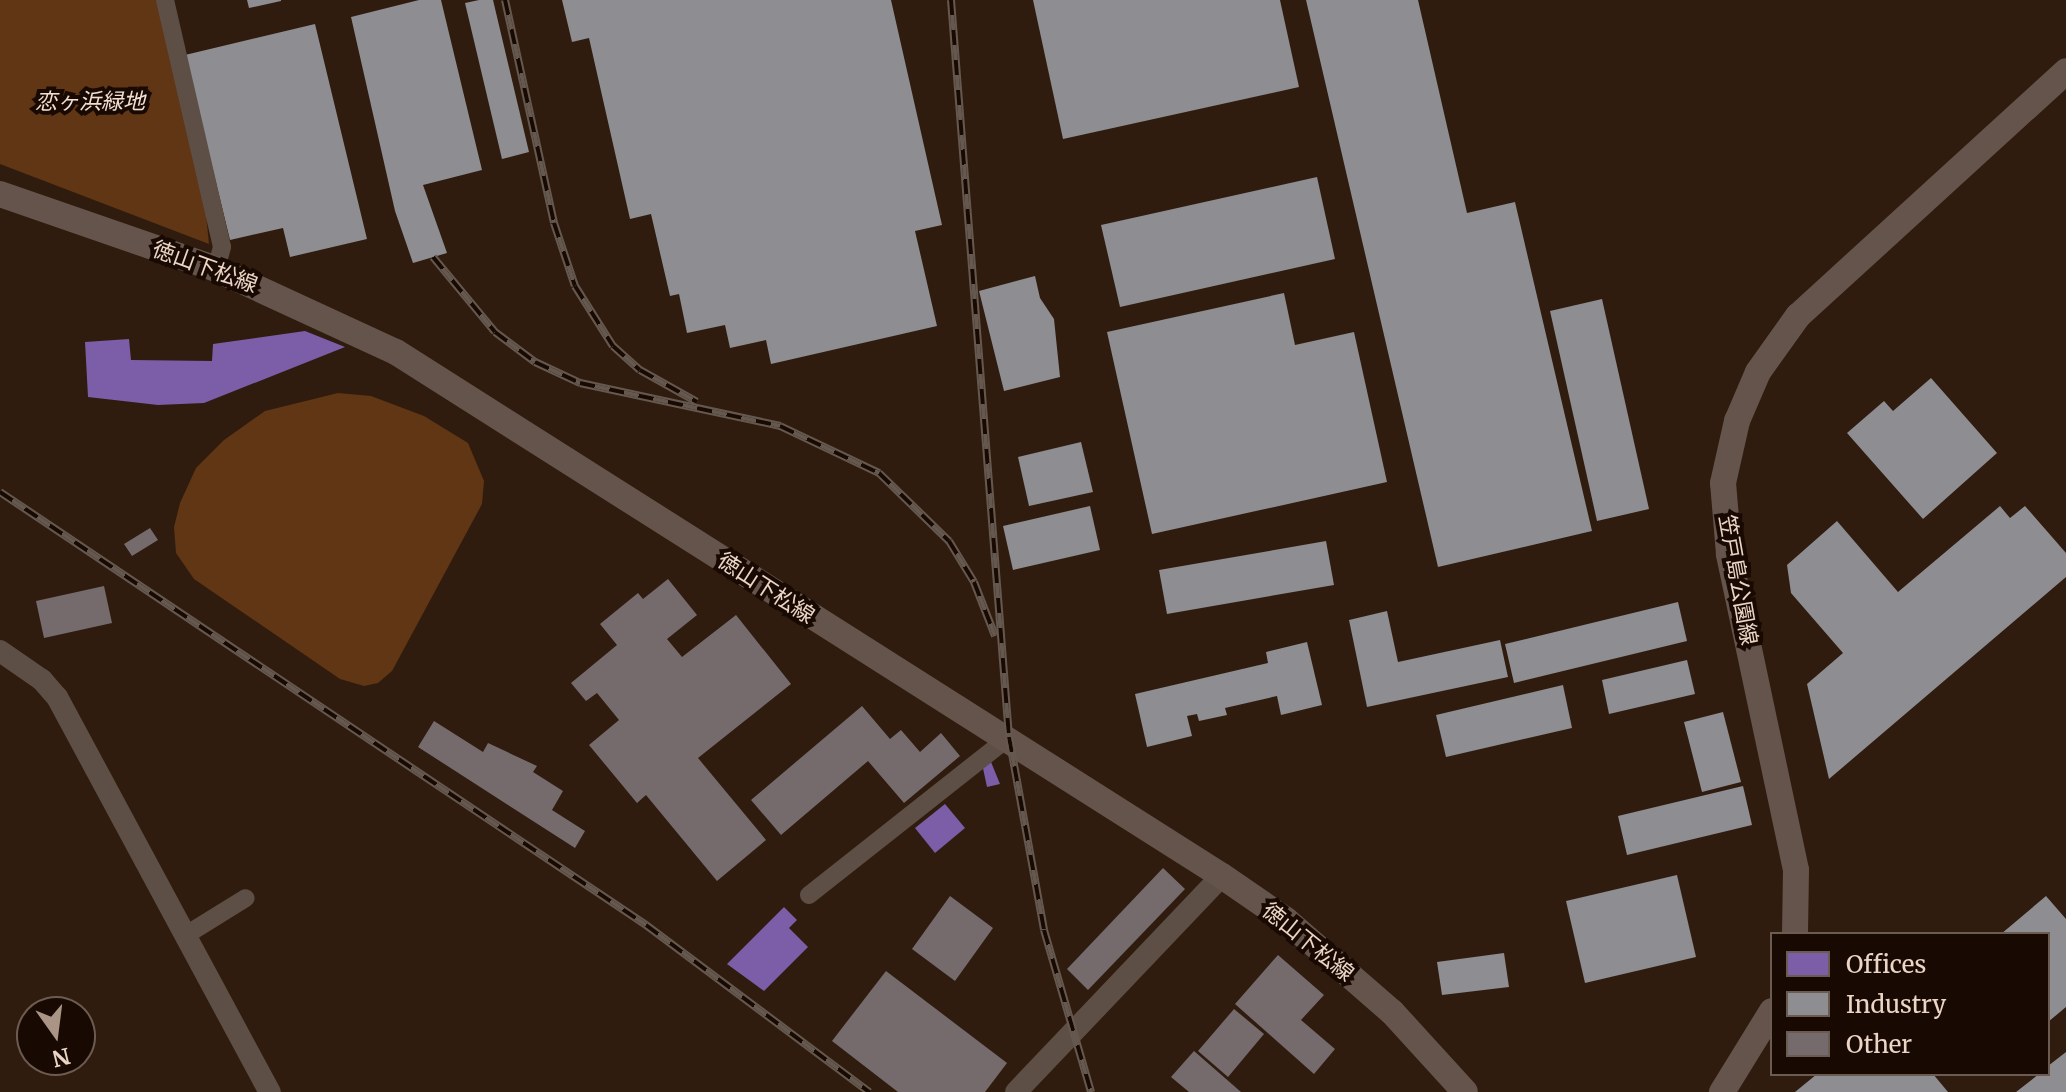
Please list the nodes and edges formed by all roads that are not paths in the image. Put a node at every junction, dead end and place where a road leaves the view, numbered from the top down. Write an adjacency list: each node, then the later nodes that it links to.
1 (165, 0): 4 (street)
2 (2066, 71): 10 (main road, 笠戸島公園線)
3 (0, 194): 4 (main road, 徳山下松線)
4 (216, 269): 6 (main road, 徳山下松線)
5 (0, 651): 11 (street)
6 (1009, 737): 7 (main road, 徳山下松線); 8 (street)
7 (1222, 876): 14 (street); 15 (main road, 徳山下松線)
8 (809, 895)
9 (246, 898): 11 (street)
10 (1795, 932)
11 (186, 935): 13 (street)
12 (1770, 1014): 16 (main road)
13 (270, 1092)
14 (1016, 1092)
15 (1465, 1092)
16 (1722, 1092)

